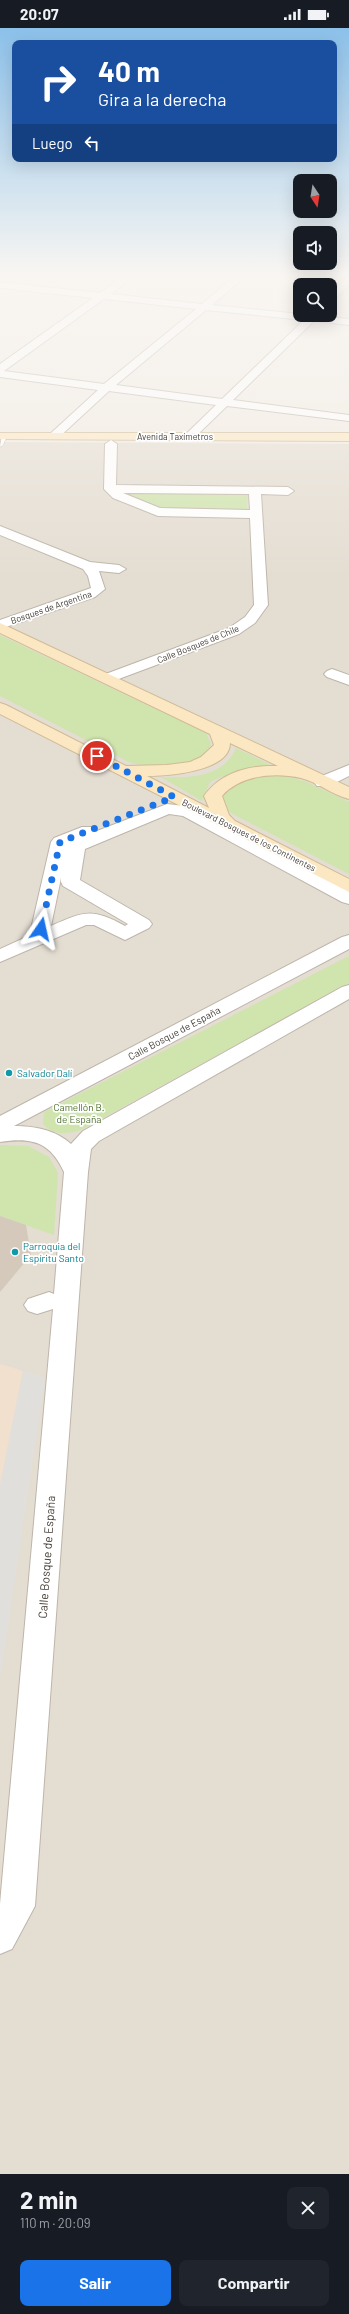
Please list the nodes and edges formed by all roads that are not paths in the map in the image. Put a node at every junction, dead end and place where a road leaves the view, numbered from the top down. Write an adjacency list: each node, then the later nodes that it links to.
1 (24, 377): 4 (street)
2 (119, 377): 4 (street)
3 (250, 377): 5 (street)
4 (106, 388): 5 (street); 7 (street)
5 (224, 402): 6 (street); 8 (street)
6 (349, 418): 9 (street)
7 (54, 436): 8 (street, Avenida Taxímetros); 11 (street, Avenida Taxímetros)
8 (190, 436): 12 (street, Avenida Taxímetros)
9 (334, 437): 10 (street, Avenida Taxímetros); 12 (street, Avenida Taxímetros)
10 (349, 437)
11 (1, 441): 13 (street, Avenida Taxímetros)
12 (276, 441): 13 (street, Avenida Taxímetros); 14 (street, Avenida Taxímetros)
13 (111, 444): 15 (street)
14 (349, 445)
15 (110, 489): 16 (street); 18 (street)
16 (255, 491): 17 (street); 18 (street, Calle Bosques de Chile)
17 (288, 491)
18 (255, 514): 24 (street, Calle Bosques de Chile)
19 (0, 530): 20 (street)
20 (88, 566): 21 (street); 22 (street, Bosques de Argentina)
21 (119, 569)
22 (0, 626): 24 (street)
23 (332, 674): 25 (street)
24 (108, 678): 27 (street)
25 (349, 680)
26 (0, 708): 28 (street, Boulevard Bosques de los Continentes)
27 (216, 730): 28 (street); 30 (street)
28 (123, 770): 32 (street, Boulevard Bosques de los Continentes)
29 (349, 770): 30 (street)
30 (316, 779): 31 (street); 33 (street)
31 (349, 794)
32 (174, 797): 33 (street, Boulevard Bosques de los Continentes); 34 (street)
33 (229, 826): 35 (street, Boulevard Bosques de los Continentes)
34 (50, 880): 37 (street); 40 (street)
35 (349, 886)
36 (349, 898): 45 (street)
37 (97, 906): 38 (street); 40 (street)
38 (126, 924)
39 (349, 927): 47 (street)
40 (41, 929): 44 (street)
41 (21, 932): 42 (street)
42 (0, 941)
43 (349, 941): 48 (street, Calle Bosque de España)
44 (0, 948)
45 (0, 956)
46 (349, 991): 50 (street, Calle Bosque de España)
47 (0, 1110)
48 (0, 1125)
49 (0, 1135): 50 (street)
50 (76, 1172): 51 (street, Calle Bosque de España)
51 (0, 1937)

